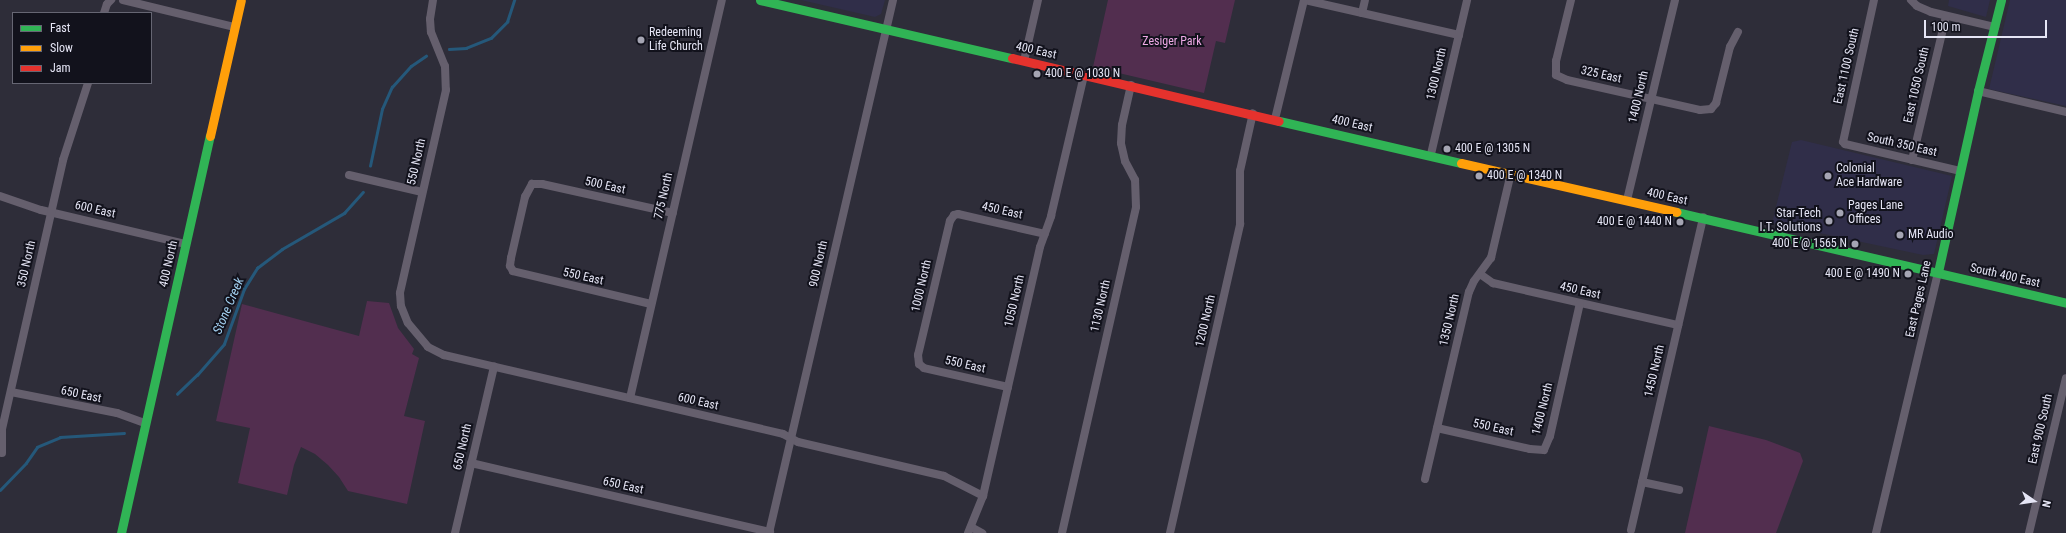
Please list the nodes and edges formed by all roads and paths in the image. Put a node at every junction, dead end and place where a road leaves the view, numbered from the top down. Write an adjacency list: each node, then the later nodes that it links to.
1 (123, 0): 20 (street)
2 (241, 0): 20 (main road, 400 North)
3 (433, 0): 40 (street, 550 North)
4 (722, 0): 44 (street, 775 North)
5 (760, 0): 22 (main road, 400 East)
6 (893, 0): 22 (street, 900 North)
7 (1038, 0): 25 (street)
8 (1304, 0): 18 (street); 33 (street)
9 (1365, 0): 18 (street)
10 (1468, 0): 24 (street, 1300 North)
11 (1571, 0): 30 (street, 325 East)
12 (1675, 0): 30 (street, 1400 North)
13 (1874, 0): 34 (street, East 1100 South)
14 (1911, 0): 19 (street)
15 (2001, 0): 21 (main road, East Pages Lane)
16 (109, 1): 17 (street)
17 (104, 12)
18 (1362, 13): 24 (street)
19 (1946, 16): 21 (street); 36 (street, East 1050 South)
20 (235, 27): 48 (main road, 400 North)
21 (1995, 27): 29 (main road, East Pages Lane)
22 (886, 29): 25 (main road, 400 East); 65 (street, 900 North)
23 (1738, 32): 30 (street, 325 East)
24 (1459, 35): 35 (street, 1300 North)
25 (1024, 61): 26 (main road, 400 East)
26 (1084, 75): 28 (main road, 400 East); 47 (street, 1050 North)
27 (88, 84): 43 (street, 350 North)
28 (1131, 85): 32 (main road, 400 East); 79 (street, 1130 North)
29 (1978, 92): 31 (street); 37 (main road, East Pages Lane)
30 (1651, 99): 42 (street, 1400 North)
31 (2066, 112)
32 (1253, 114): 33 (main road, 400 East); 80 (street, 1200 North)
33 (1276, 119): 35 (main road, 400 East)
34 (1842, 138): 36 (street, South 350 East)
35 (1431, 154): 38 (main road, 400 East)
36 (1912, 160): 37 (street, South 350 East)
37 (1960, 171): 50 (main road, East Pages Lane)
38 (1511, 173): 42 (main road, 400 East); 51 (street, 1350 North)
39 (350, 175): 40 (street)
40 (422, 192): 56 (street, 550 North)
41 (0, 196): 43 (street, 600 East)
42 (1628, 200): 46 (main road, 400 East)
43 (51, 212): 48 (street, 600 East); 61 (street, 350 North)
44 (673, 213): 49 (street, 500 East); 54 (street, 775 North)
45 (954, 215): 47 (street, 450 East); 57 (street, 1000 North)
46 (1703, 217): 50 (main road, 400 East); 55 (street, 1450 North)
47 (1045, 234): 60 (street, 1050 North)
48 (186, 244): 63 (main road, 400 North)
49 (511, 269): 54 (street, 550 East)
50 (1938, 272): 53 (main road, South 400 East); 81 (street, East Pages Lane)
51 (1480, 274): 52 (street, 450 East); 64 (street, 1350 North)
52 (1580, 303): 55 (street, 450 East); 66 (street, 1400 North)
53 (2066, 303)
54 (652, 304): 62 (street, 775 North)
55 (1678, 325): 70 (street, 1450 North)
56 (411, 328): 58 (street, 600 East)
57 (919, 364): 60 (street, 550 East)
58 (494, 367): 62 (street, 600 East); 68 (street, 650 North)
59 (2066, 378): 82 (street, East 900 South)
60 (1008, 386): 72 (street, 1050 North)
61 (11, 392): 63 (street, 650 East); 67 (street, 350 North)
62 (630, 398): 65 (street, 600 East)
63 (145, 424): 75 (main road, 400 North)
64 (1437, 428): 66 (street, 550 East); 69 (street, 1350 North)
65 (791, 439): 72 (street, 600 East); 77 (street, 900 North)
66 (1544, 450)
67 (2, 452)
68 (471, 463): 76 (street, 650 North); 77 (street, 650 East)
69 (1426, 479)
70 (1642, 482): 71 (street); 74 (street, 1450 North)
71 (1679, 490)
72 (982, 496): 73 (street, 1050 North)
73 (970, 530): 78 (street)
74 (1631, 530)
75 (121, 533)
76 (455, 533)
77 (770, 533)
78 (982, 533)
79 (1062, 533)
80 (1170, 533)
81 (1876, 533)
82 (2029, 533)

